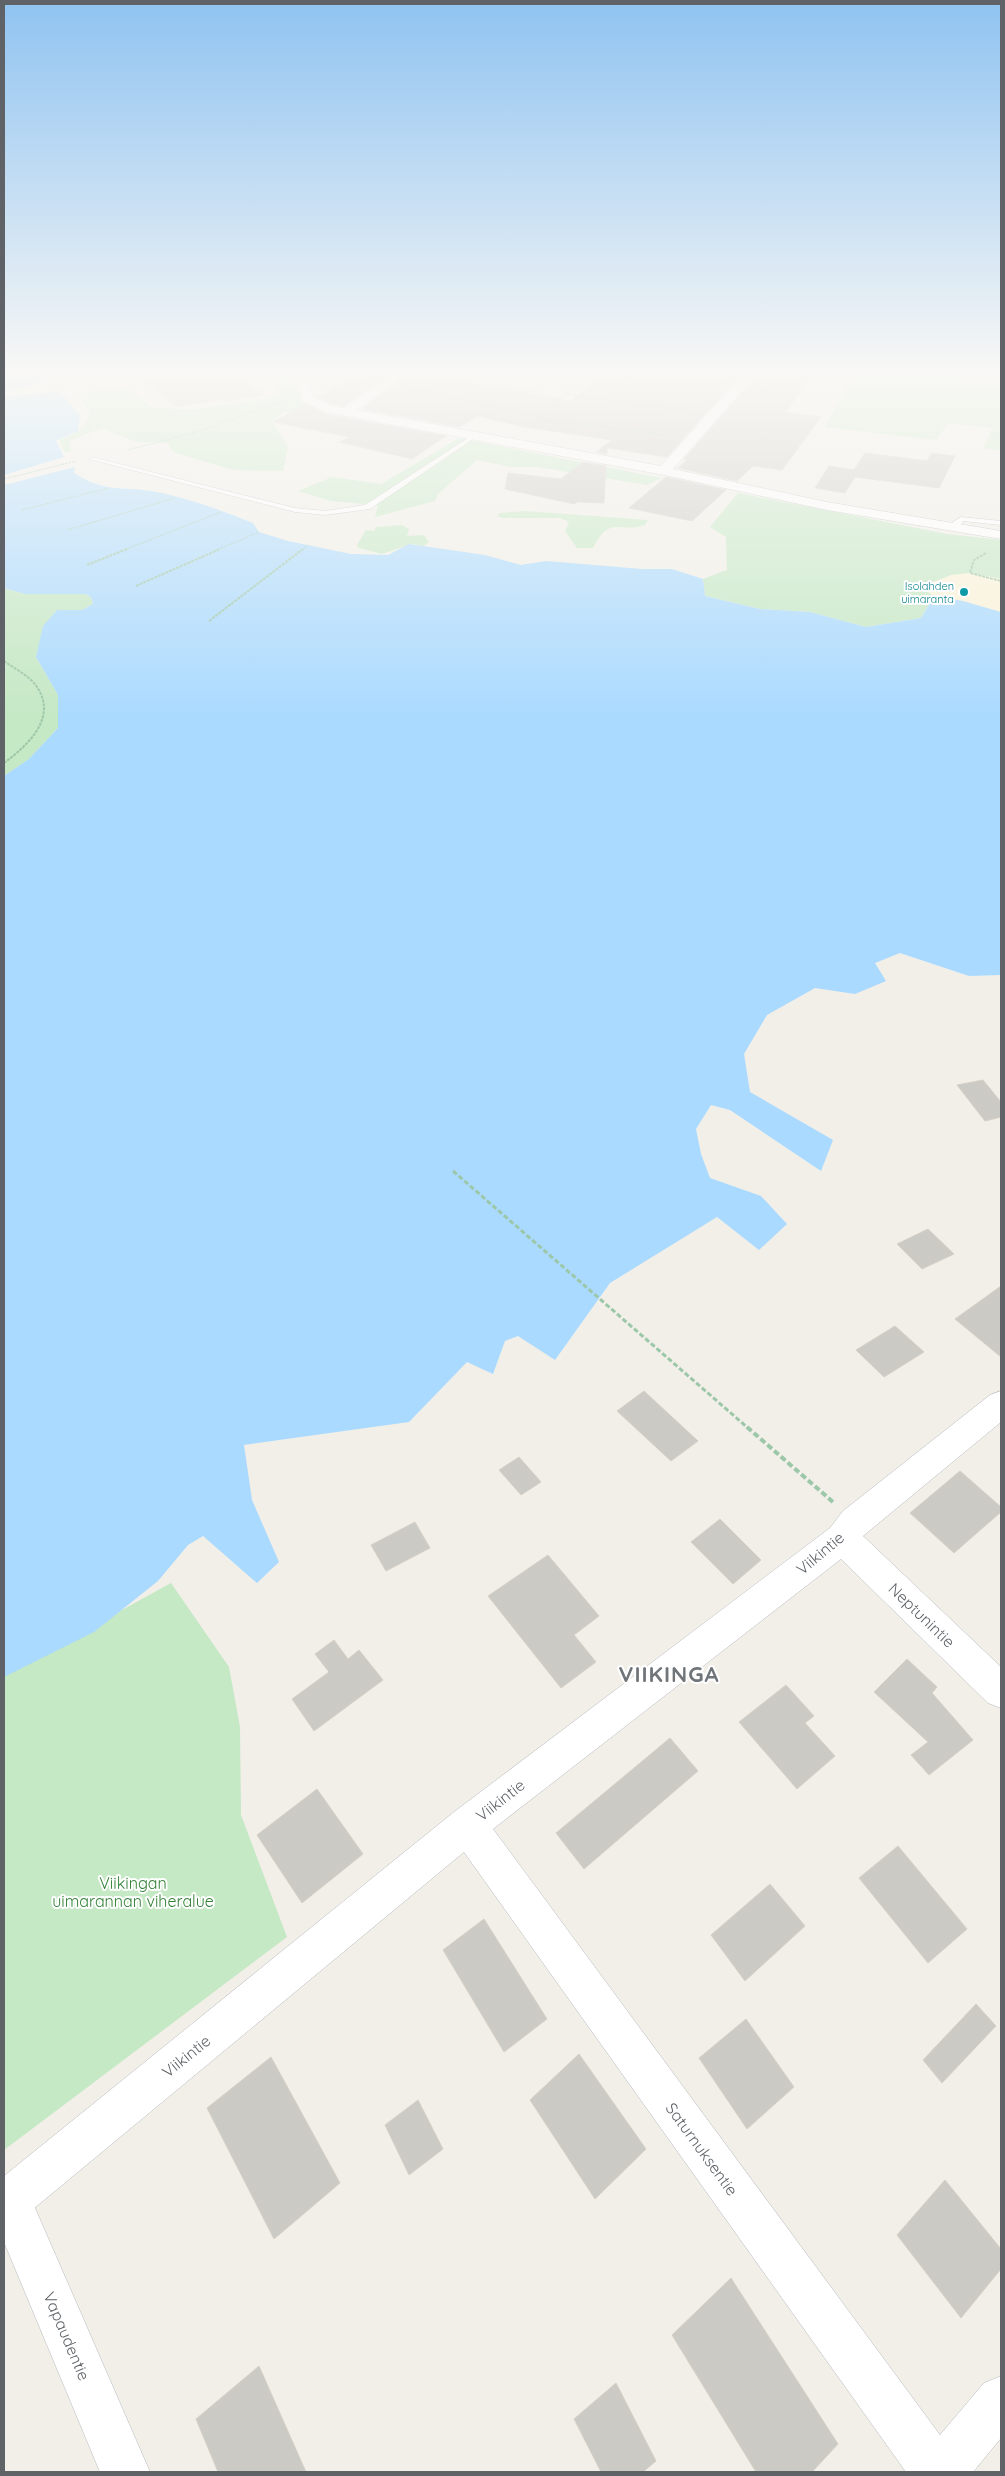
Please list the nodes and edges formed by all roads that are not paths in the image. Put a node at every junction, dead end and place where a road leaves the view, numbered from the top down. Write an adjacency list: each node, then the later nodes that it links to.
1 (202, 487): 2 (lane)
2 (398, 487)
3 (733, 487): 5 (street)
4 (1001, 522): 5 (lane)
5 (955, 528): 6 (street)
6 (1001, 535)
7 (1001, 1404): 8 (street, Viikintie)
8 (848, 1529): 9 (street, Neptunintie); 10 (street, Viikintie)
9 (1001, 1691)
10 (467, 1825): 11 (street, Viikintie); 14 (street, Saturnuksentie)
11 (6, 2203): 13 (street, Vapaudentie)
12 (1001, 2400): 15 (street)
13 (125, 2472)
14 (936, 2472)
15 (941, 2472)

